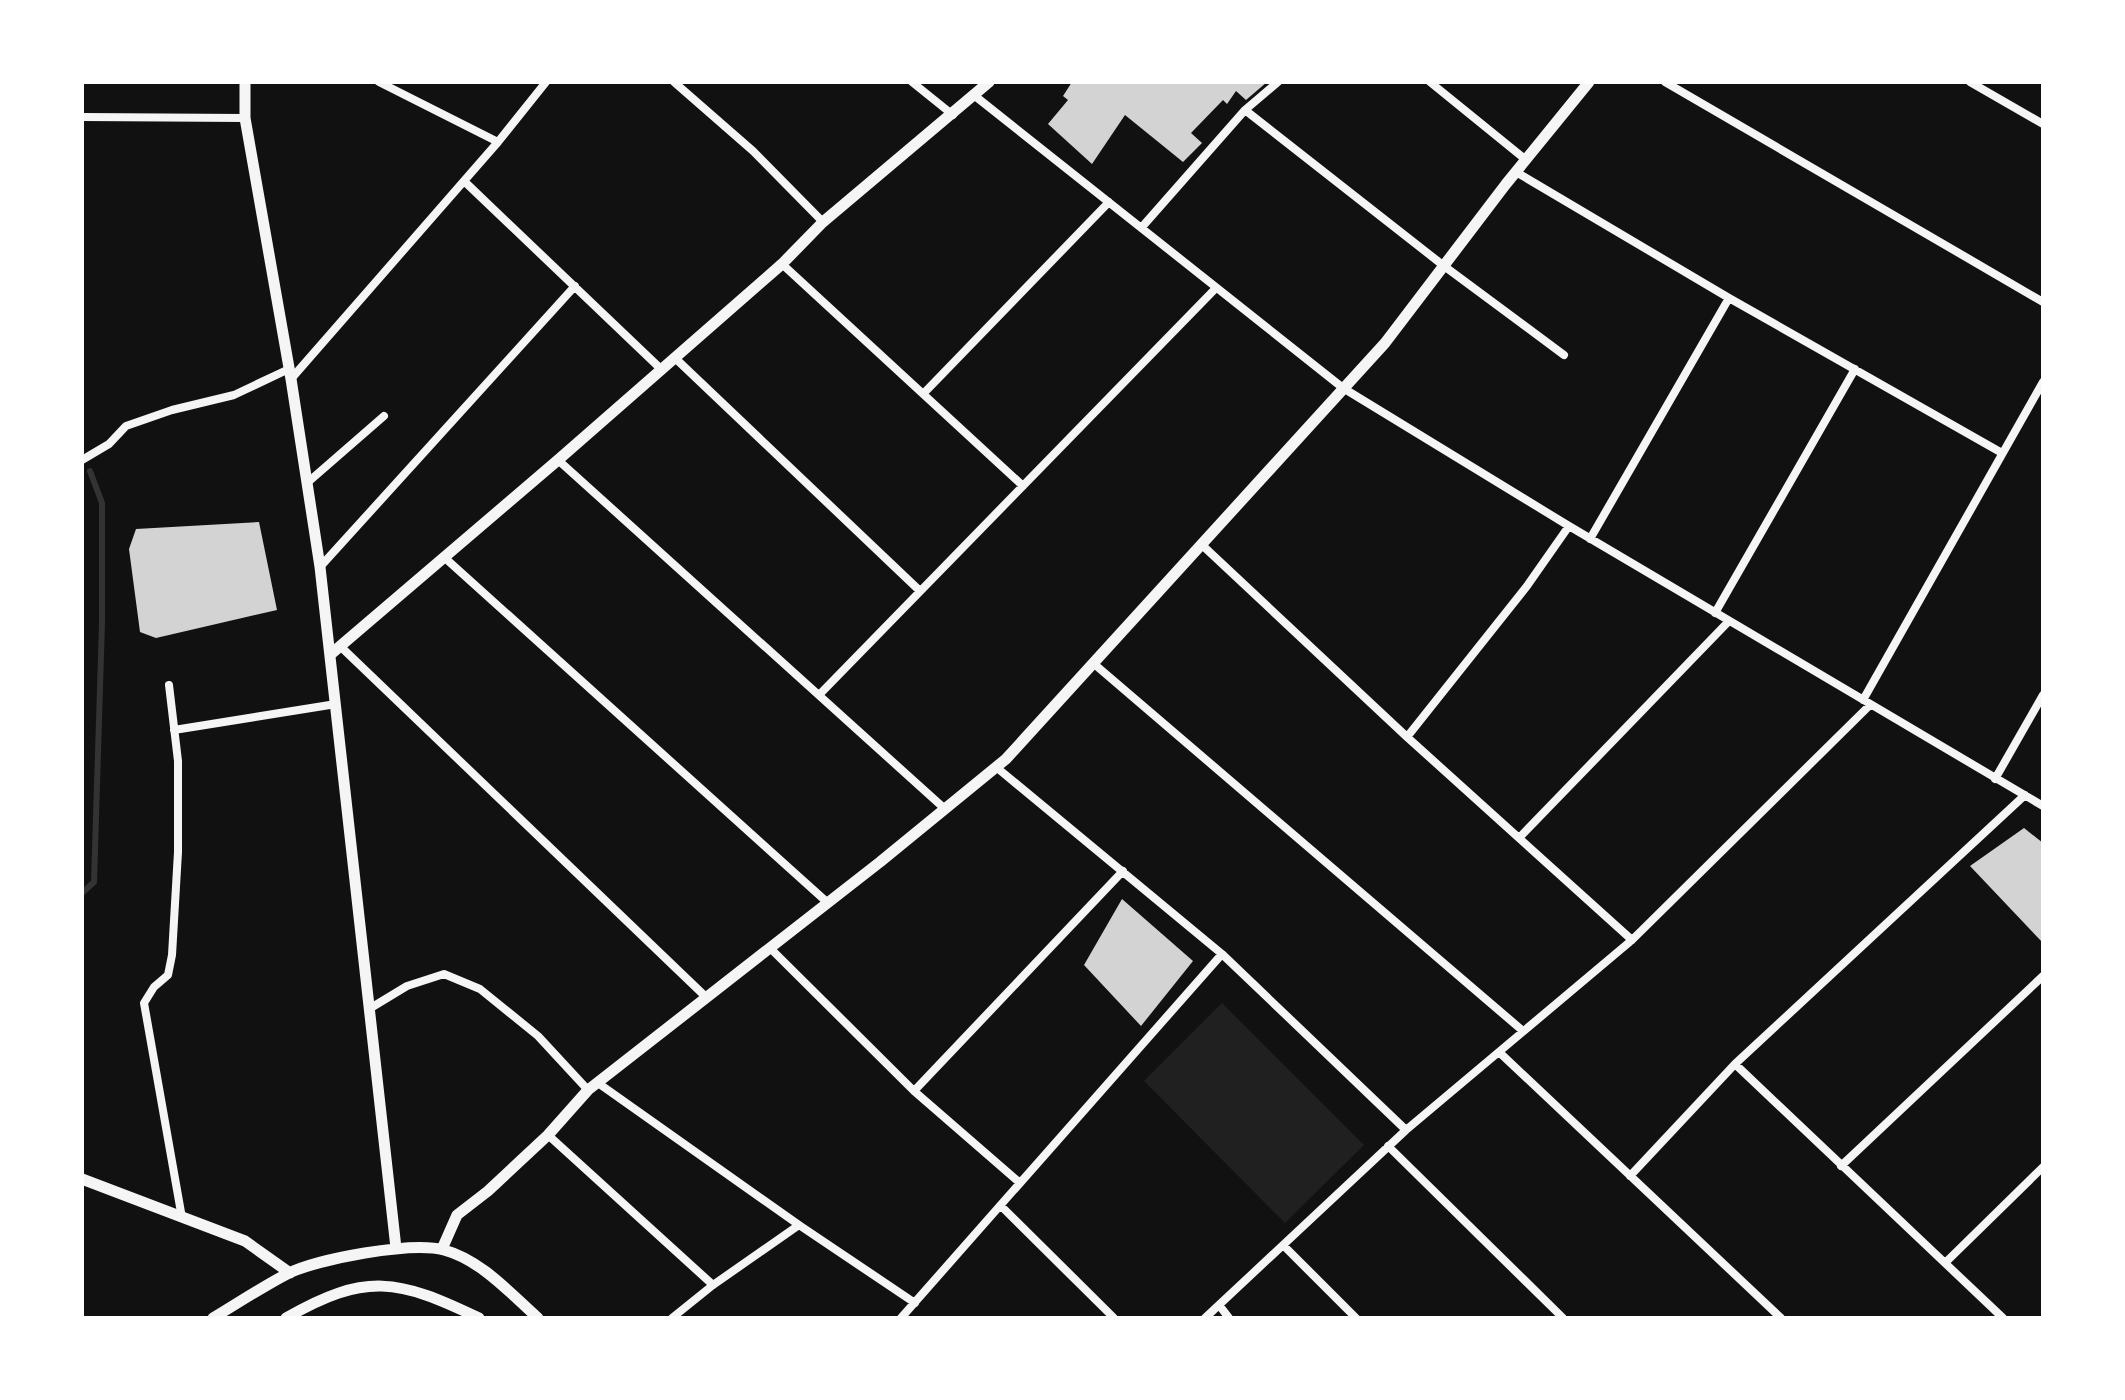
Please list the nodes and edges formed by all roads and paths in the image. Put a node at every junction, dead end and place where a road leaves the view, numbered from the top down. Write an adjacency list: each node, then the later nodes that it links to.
1 (245, 82): 16 (street)
2 (379, 82): 18 (street)
3 (546, 82): 18 (street)
4 (674, 82): 23 (street)
5 (912, 82): 14 (street)
6 (989, 82): 12 (street)
7 (1278, 82): 13 (street)
8 (1430, 82): 19 (street)
9 (1589, 82): 19 (street)
10 (1665, 82): 30 (street)
11 (1970, 82): 17 (street)
12 (975, 96): 14 (street); 22 (street)
13 (1245, 110): 24 (street); 26 (street)
14 (953, 115): 23 (street)
15 (82, 117): 16 (street)
16 (245, 118): 35 (street)
17 (2043, 124)
18 (498, 142): 21 (street)
19 (1526, 160): 20 (street)
20 (1516, 172): 26 (street); 29 (street)
21 (464, 181): 27 (street); 35 (street)
22 (1109, 202): 24 (street); 38 (street)
23 (823, 222): 25 (street)
24 (1142, 227): 28 (street)
25 (782, 264): 32 (street); 38 (street)
26 (1444, 266): 31 (street); 37 (street)
27 (575, 286): 34 (street); 49 (street)
28 (1216, 288): 37 (street); 44 (street)
29 (1729, 298): 33 (street); 46 (street)
30 (2043, 302)
31 (1564, 355)
32 (675, 358): 34 (street); 50 (street)
33 (1855, 369): 40 (street); 51 (street)
34 (662, 370): 42 (street)
35 (290, 374): 41 (street); 43 (street)
36 (2043, 382): 40 (street)
37 (1343, 388): 45 (street); 47 (street)
38 (924, 393): 44 (street)
39 (384, 416): 43 (street)
40 (2002, 453): 58 (street)
41 (82, 460)
42 (558, 460): 48 (street); 56 (street)
43 (307, 483): 49 (street)
44 (1023, 486): 50 (street)
45 (1569, 526): 46 (street); 61 (street)
46 (1590, 539): 51 (street)
47 (1201, 544): 54 (street); 61 (street)
48 (445, 558): 53 (street); 69 (street)
49 (320, 567): 53 (street)
50 (920, 591): 56 (street)
51 (1715, 613): 52 (street)
52 (1729, 621): 58 (street); 67 (street)
53 (336, 650): 59 (street); 74 (street)
54 (1093, 663): 62 (street); 76 (street)
55 (169, 685): 60 (street)
56 (819, 695): 66 (street)
57 (2043, 695): 63 (street)
58 (1866, 702): 63 (street); 70 (street)
59 (336, 704): 60 (street); 75 (street)
60 (174, 730): 90 (street)
61 (1407, 737): 67 (street)
62 (996, 767): 66 (street); 68 (street)
63 (1995, 779): 64 (street)
64 (2025, 795): 65 (street); 78 (street)
65 (2043, 806)
66 (945, 809): 69 (street)
67 (1520, 837): 70 (street)
68 (1123, 871): 72 (street); 80 (street)
69 (828, 903): 71 (street)
70 (1632, 940): 76 (street)
71 (770, 948): 74 (street); 80 (street)
72 (1222, 954): 81 (street); 88 (street)
73 (2043, 976): 84 (street)
74 (707, 998): 79 (street)
75 (369, 1009): 79 (street); 93 (street)
76 (1523, 1031): 77 (street)
77 (1499, 1052): 81 (street); 86 (street)
78 (1735, 1064): 84 (street); 86 (street)
79 (593, 1087): 82 (street); 91 (street)
80 (914, 1091): 88 (street)
81 (1406, 1130): 83 (street)
82 (548, 1135): 94 (street); 97 (street)
83 (1388, 1146): 92 (street); 110 (street)
84 (1841, 1166): 95 (street)
85 (2043, 1167): 95 (street)
86 (1630, 1176): 111 (street)
87 (82, 1179): 90 (street)
88 (1020, 1183): 89 (street)
89 (1001, 1206): 98 (street); 106 (street)
90 (182, 1218): 96 (street)
91 (799, 1225): 97 (street); 98 (street)
92 (1283, 1245): 99 (street); 109 (street)
93 (396, 1248): 94 (street); 96 (street)
94 (442, 1249): 103 (street)
95 (1945, 1263): 112 (street)
96 (290, 1273): 100 (street)
97 (713, 1285): 104 (street)
98 (915, 1303): 105 (street)
99 (1219, 1305): 107 (street); 108 (street)
100 (213, 1318)
101 (286, 1318): 102 (street)
102 (479, 1318)
103 (538, 1318)
104 (672, 1318)
105 (901, 1318)
106 (1114, 1318)
107 (1205, 1318)
108 (1229, 1318)
109 (1356, 1318)
110 (1563, 1318)
111 (1781, 1318)
112 (2003, 1318)

